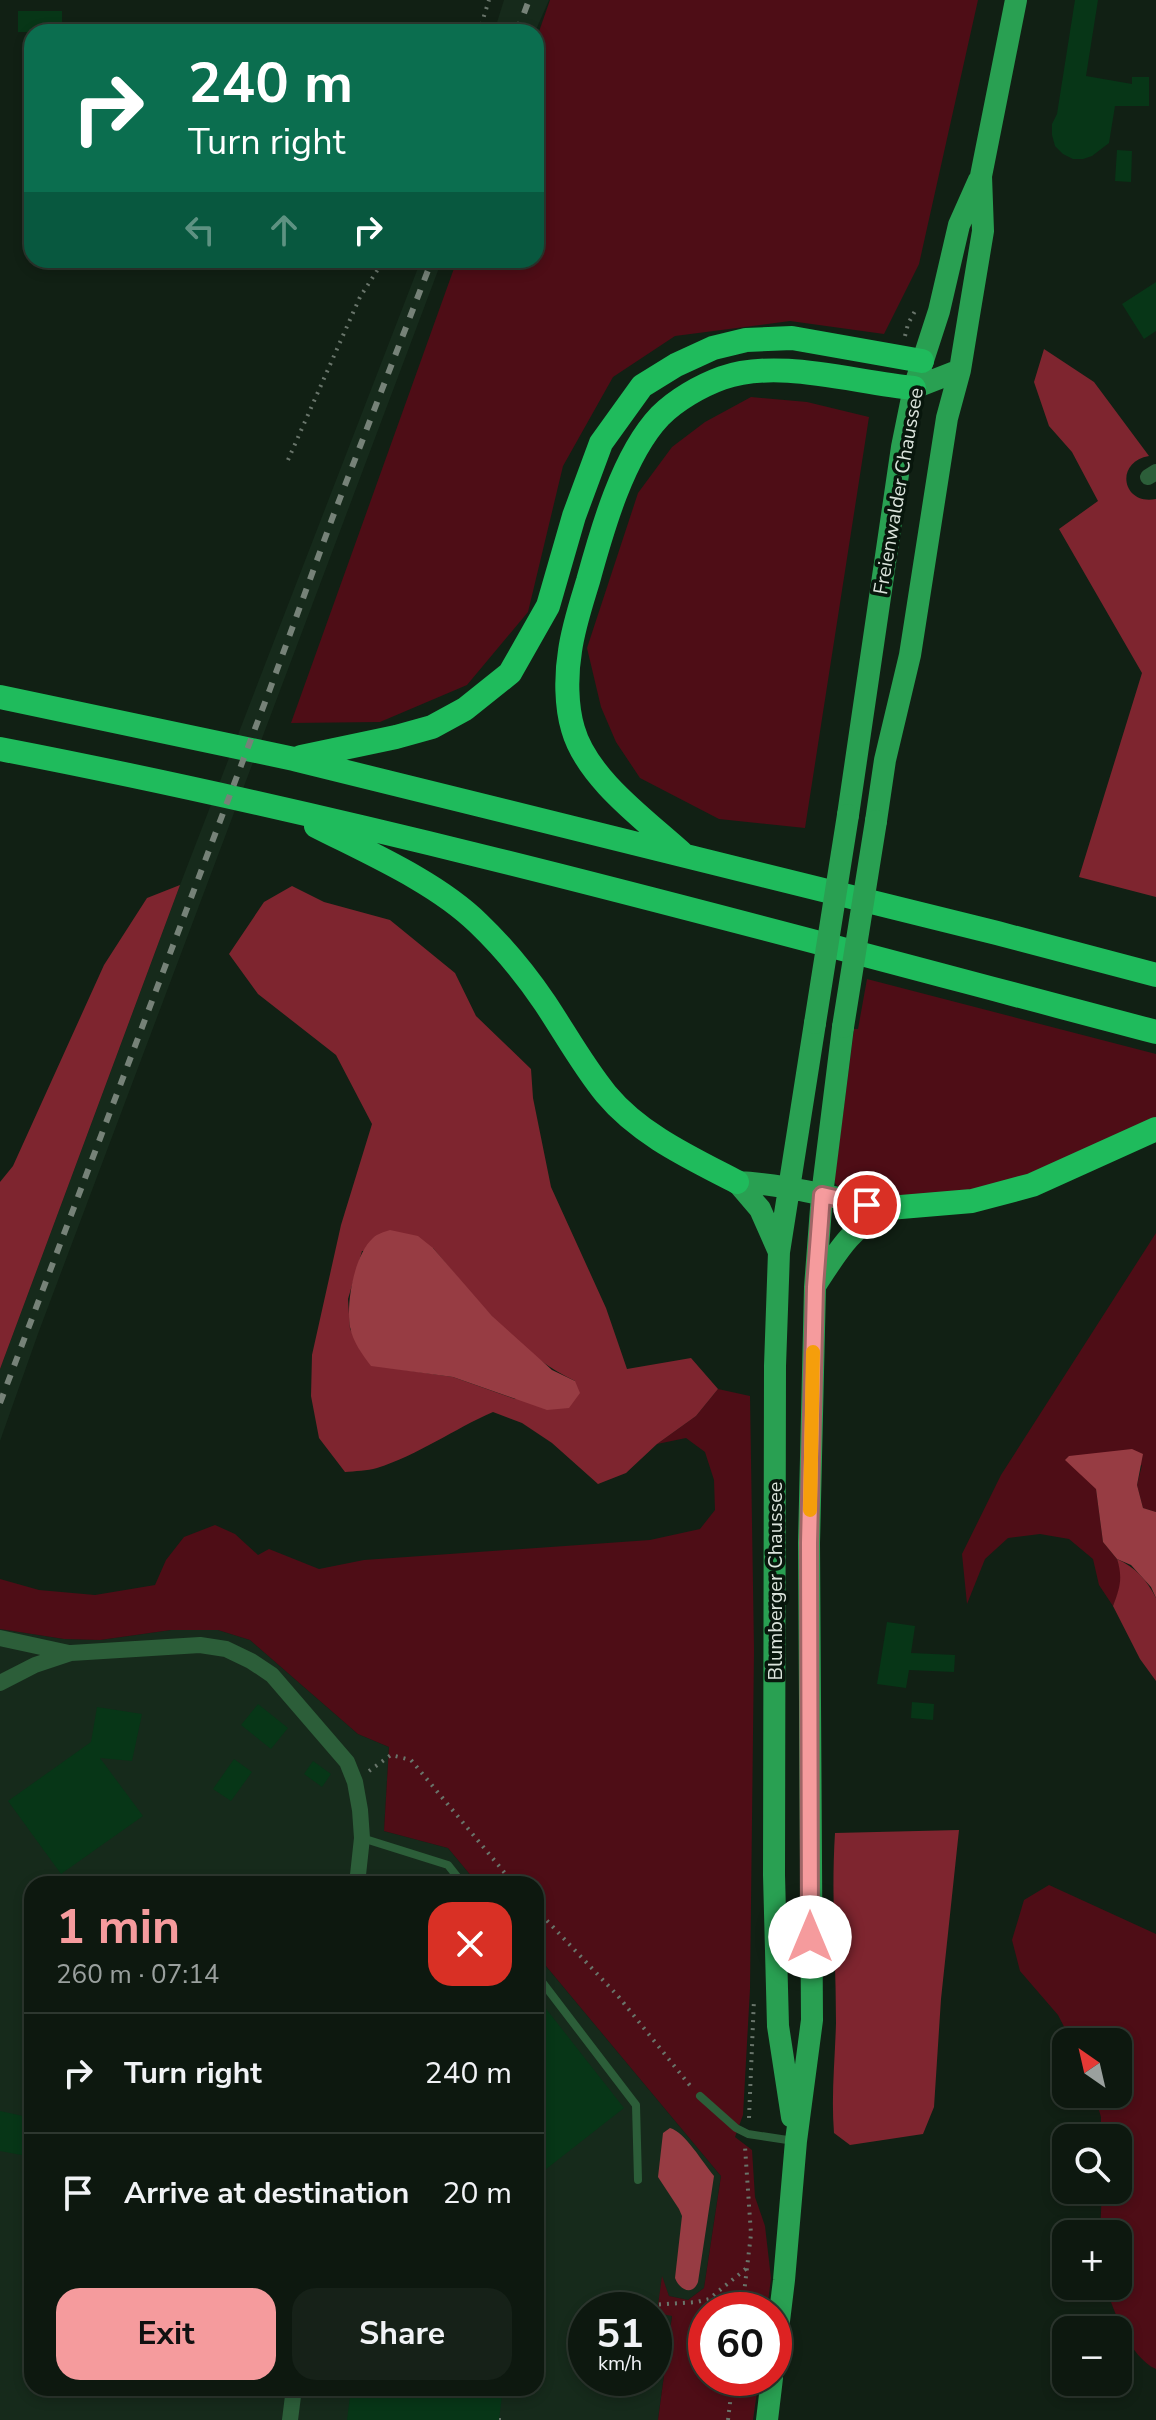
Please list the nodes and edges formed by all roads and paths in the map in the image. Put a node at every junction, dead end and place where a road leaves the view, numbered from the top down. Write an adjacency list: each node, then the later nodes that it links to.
1 (489, 0): 3 (path)
2 (1016, 0): 4 (main road, Freienwalder Chaussee)
3 (482, 24)
4 (981, 176): 6 (main road, Freienwalder Chaussee); 7 (main road, Freienwalder Chaussee)
5 (379, 268): 9 (path)
6 (960, 370): 7 (main road); 8 (main road, Freienwalder Chaussee)
7 (924, 376): 8 (main road); 12 (highway); 14 (highway); 16 (main road, Freienwalder Chaussee, bridge)
8 (951, 400): 17 (main road, Freienwalder Chaussee, bridge)
9 (288, 460)
10 (0, 697): 12 (highway)
11 (0, 749): 13 (highway)
12 (294, 759): 14 (highway)
13 (279, 807): 18 (highway); 20 (highway)
14 (685, 856): 15 (highway)
15 (1156, 975)
16 (815, 1023): 21 (main road, Blumberger Chaussee)
17 (843, 1027): 22 (main road, Blumberger Chaussee)
18 (1156, 1032)
19 (1156, 1129): 23 (highway)
20 (737, 1182): 21 (main road); 24 (main road)
21 (789, 1187): 22 (main road); 24 (main road, Blumberger Chaussee)
22 (822, 1195): 23 (main road); 25 (main road, Blumberger Chaussee)
23 (889, 1208): 25 (main road)
24 (779, 1252): 38 (main road, Blumberger Chaussee)
25 (815, 1287): 38 (main road, Blumberger Chaussee)
26 (0, 1638): 27 (street)
27 (71, 1653): 28 (street); 29 (street)
28 (0, 1683)
29 (355, 1782): 30 (street); 33 (path)
30 (362, 1838): 31 (street); 32 (lane)
31 (358, 1876)
32 (457, 1876)
33 (507, 1876)
34 (544, 1917): 36 (path)
35 (544, 1984): 39 (lane)
36 (700, 2096): 37 (lane)
37 (748, 2134): 38 (lane); 40 (path)
38 (796, 2141): 42 (main road, Blumberger Chaussee)
39 (638, 2180)
40 (748, 2267): 41 (path); 43 (path)
41 (745, 2292)
42 (783, 2292)
43 (672, 2304)
44 (293, 2396): 47 (street)
45 (731, 2396): 48 (path)
46 (770, 2396): 49 (main road)
47 (290, 2420)
48 (728, 2420)
49 (767, 2420)

